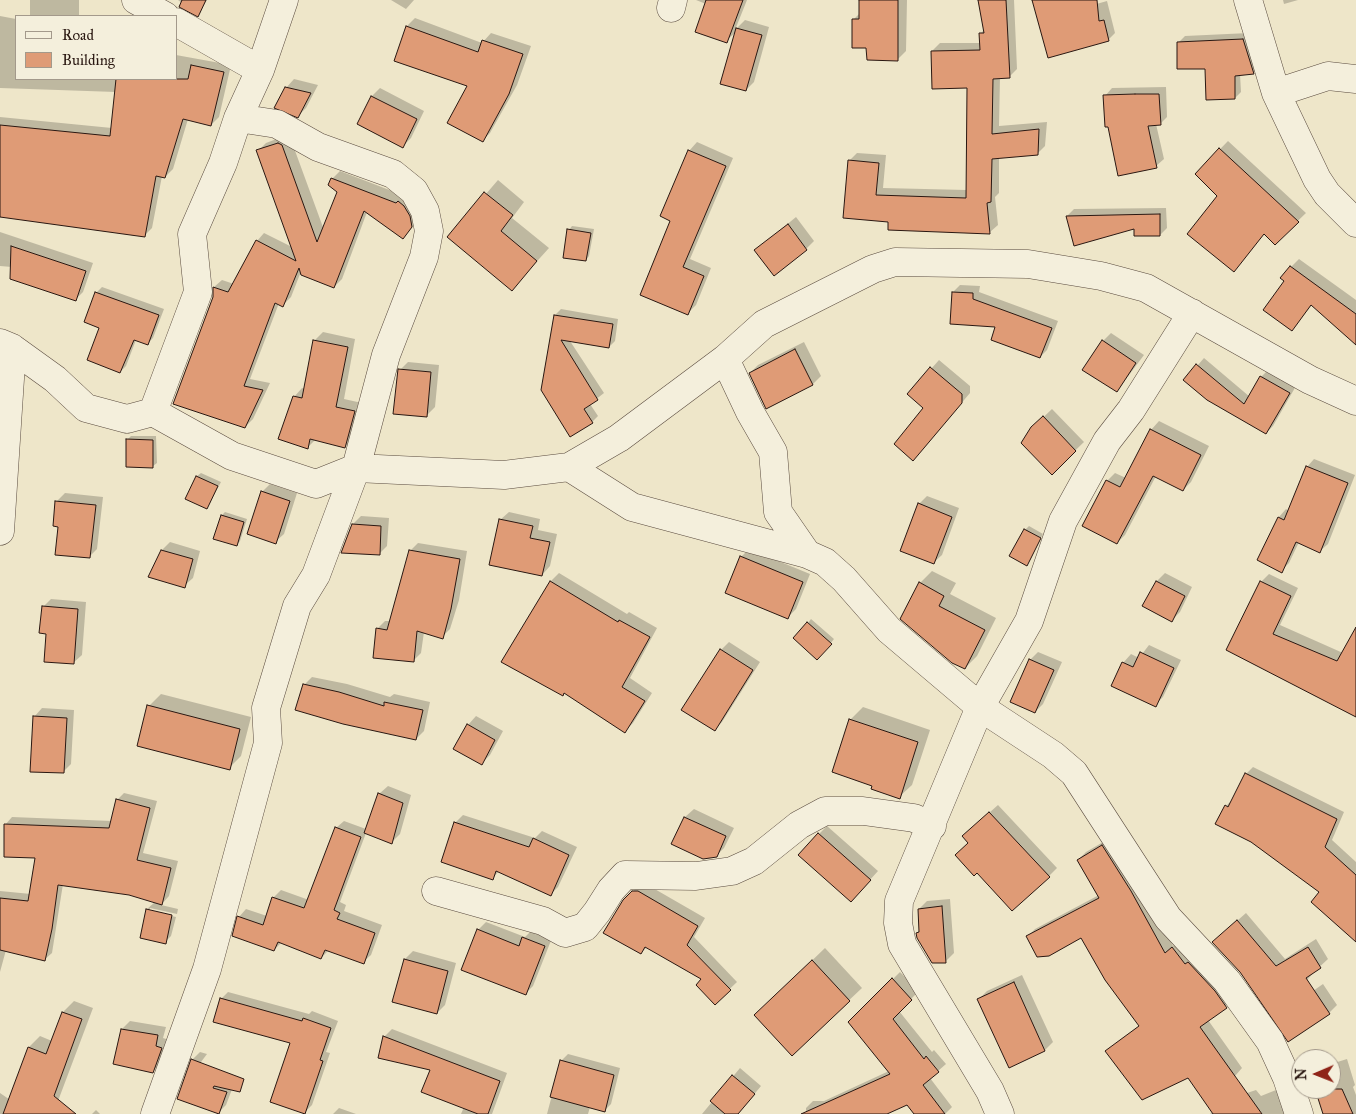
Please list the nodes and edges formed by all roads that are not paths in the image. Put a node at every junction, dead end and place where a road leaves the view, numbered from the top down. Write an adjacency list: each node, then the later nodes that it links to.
1 (136, 0): 4 (street)
2 (284, 0): 6 (street)
3 (1248, 0): 8 (street)
4 (163, 15)
5 (178, 23): 6 (street)
6 (260, 70): 9 (street)
7 (1356, 79): 8 (street)
8 (1276, 93): 10 (street)
9 (238, 118): 15 (street); 17 (street)
10 (1356, 223)
11 (1192, 313): 13 (street); 14 (street); 20 (street)
12 (6, 345): 15 (street); 18 (street)
13 (725, 359): 16 (street); 19 (street)
14 (1356, 401)
15 (153, 412): 17 (street)
16 (569, 467): 17 (street); 19 (street)
17 (356, 468): 23 (street)
18 (0, 531)
19 (807, 554): 20 (street)
20 (980, 707): 21 (street); 25 (street)
21 (932, 826): 22 (street); 24 (street)
22 (436, 891)
23 (155, 1114)
24 (1000, 1114)
25 (1299, 1114)

